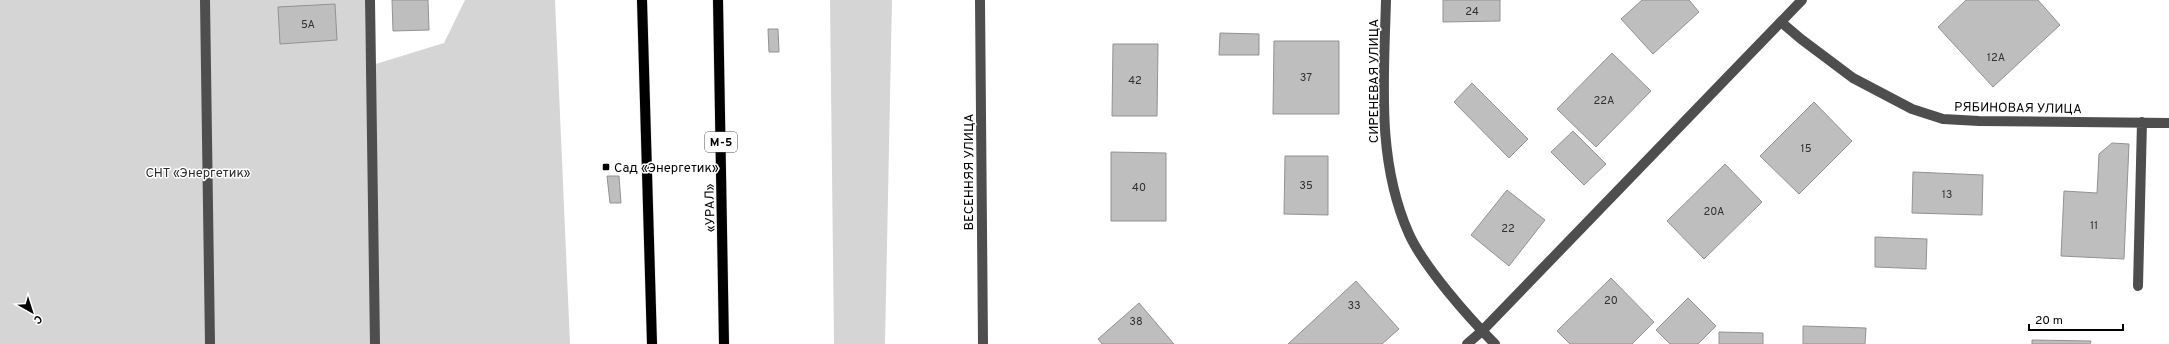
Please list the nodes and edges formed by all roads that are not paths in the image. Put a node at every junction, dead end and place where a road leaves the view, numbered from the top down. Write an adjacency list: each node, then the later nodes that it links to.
1 (205, 0): 13 (street)
2 (370, 0): 14 (street)
3 (642, 0): 15 (main road)
4 (718, 0): 16 (main road, «УРАЛ» / М-5)
5 (980, 0): 17 (street, ВЕСЕННЯЯ УЛИЦА)
6 (1386, 0): 12 (street, СИРЕНЕВАЯ УЛИЦА)
7 (1802, 0): 8 (street)
8 (1781, 22): 9 (street, РЯБИНОВАЯ УЛИЦА); 12 (street)
9 (2142, 122): 10 (street, РЯБИНОВАЯ УЛИЦА); 11 (street)
10 (2169, 123)
11 (2138, 286)
12 (1482, 331): 18 (street); 19 (street, СИРЕНЕВАЯ УЛИЦА)
13 (210, 344)
14 (375, 344)
15 (652, 344)
16 (724, 344)
17 (983, 344)
18 (1467, 344)
19 (1495, 344)

